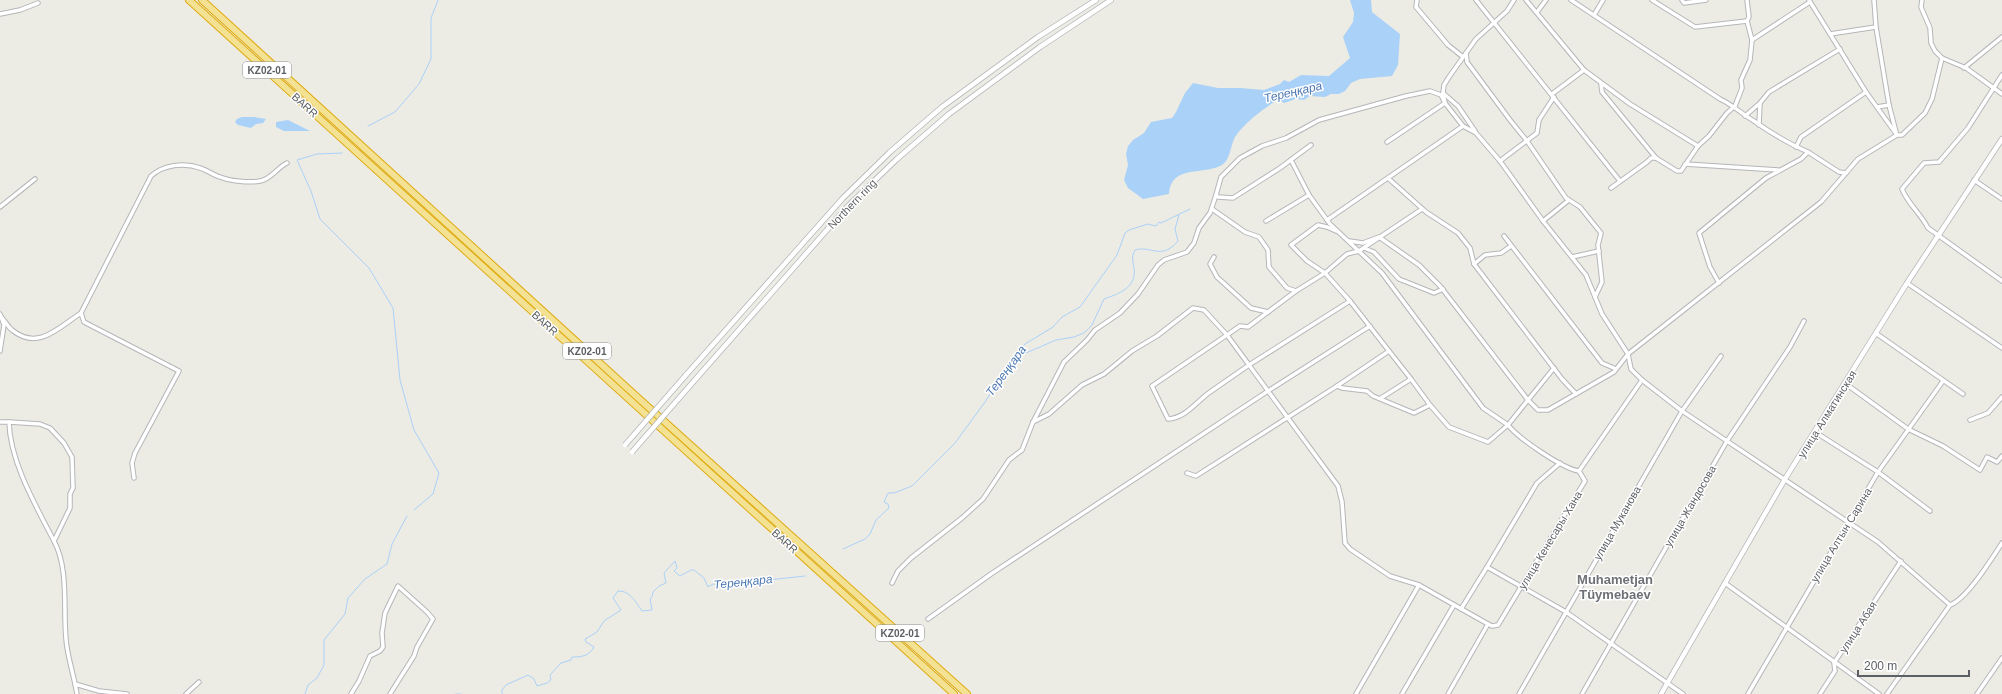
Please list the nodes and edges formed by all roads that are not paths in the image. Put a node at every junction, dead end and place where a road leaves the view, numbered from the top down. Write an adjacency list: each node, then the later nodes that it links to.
1 (189, 0): 177 (highway, BARR / KZ02-01)
2 (202, 0): 178 (highway, BARR / KZ02-01)
3 (1096, 0): 114 (street, Northern ring)
4 (1111, 0): 117 (street, Northern ring)
5 (1417, 0): 31 (street)
6 (1476, 0): 24 (street)
7 (1514, 0): 24 (street)
8 (1526, 0): 20 (street)
9 (1546, 0): 20 (street)
10 (1571, 0): 22 (street)
11 (1603, 0): 22 (street)
12 (1652, 0): 23 (street)
13 (1682, 0): 14 (street)
14 (1706, 0)
15 (1748, 0): 23 (street)
16 (1874, 0): 25 (street)
17 (1922, 0): 32 (street)
18 (1809, 1): 26 (street); 28 (street)
19 (38, 3): 21 (street)
20 (1537, 12): 34 (street)
21 (0, 14)
22 (1594, 15): 45 (street)
23 (1747, 21): 28 (street)
24 (1495, 22): 30 (street); 41 (street)
25 (1876, 28): 26 (street); 44 (street)
26 (1830, 34): 29 (street)
27 (2002, 37): 33 (street)
28 (1752, 40): 45 (street)
29 (1840, 49): 38 (street); 43 (street)
30 (1466, 52): 31 (street); 53 (street)
31 (1462, 58): 39 (street)
32 (1942, 58): 33 (street); 51 (street)
33 (1964, 68): 37 (street)
34 (1584, 70): 36 (street); 41 (street)
35 (2002, 75): 37 (street)
36 (1601, 84): 56 (street); 59 (street)
37 (1992, 87): 40 (street); 82 (street)
38 (1866, 92): 46 (street); 57 (street)
39 (1443, 93): 42 (street); 50 (street)
40 (2002, 94)
41 (1553, 96): 53 (street); 69 (street)
42 (1445, 103): 49 (street); 54 (street); 71 (street)
43 (1760, 103): 47 (street); 48 (street)
44 (1888, 105): 46 (street); 51 (street)
45 (1735, 106): 47 (street); 56 (street)
46 (1877, 106): 51 (street)
47 (1745, 116): 48 (street)
48 (1759, 125): 57 (street)
49 (1463, 126): 50 (street); 67 (street)
50 (1476, 133): 61 (street)
51 (1897, 135): 65 (street)
52 (2002, 139): 68 (street, улица Алматинская)
53 (1527, 141): 61 (street); 74 (street)
54 (1387, 142)
55 (1311, 145): 60 (street)
56 (1698, 146): 63 (street)
57 (1796, 147): 58 (street)
58 (1808, 152): 64 (street); 65 (street)
59 (1656, 158): 63 (street); 69 (street)
60 (1291, 160): 71 (street); 72 (street)
61 (1500, 161): 80 (street)
62 (288, 163): 102 (street)
63 (1685, 164): 64 (street)
64 (1779, 170): 95 (street)
65 (1846, 173): 95 (street)
66 (35, 179): 75 (street)
67 (1389, 179): 77 (street); 78 (street)
68 (1974, 180): 73 (street); 82 (street, улица Алматинская)
69 (1620, 181): 70 (street)
70 (1611, 188)
71 (1216, 195): 76 (street)
72 (1309, 195): 78 (street); 79 (street)
73 (2002, 199)
74 (1569, 200): 80 (street); 89 (street)
75 (0, 207)
76 (1212, 209): 98 (street); 135 (street)
77 (1422, 209): 84 (street); 92 (street)
78 (1327, 220): 81 (street)
79 (1266, 221)
80 (1543, 221): 91 (street)
81 (1339, 232): 85 (street); 93 (street)
82 (1938, 235): 94 (street); 96 (street, улица Алматинская)
83 (1504, 236): 86 (street)
84 (1379, 238): 85 (street); 87 (street); 97 (street)
85 (1348, 241): 88 (street)
86 (1512, 246): 92 (street); 116 (street)
87 (1364, 248): 88 (street); 97 (street)
88 (1359, 251): 93 (street); 136 (street)
89 (1599, 251): 91 (street); 99 (street)
90 (1214, 257): 101 (street)
91 (1572, 257): 99 (street)
92 (1474, 264): 115 (street)
93 (1325, 272): 98 (street); 100 (street)
94 (2002, 281)
95 (1719, 283): 111 (street)
96 (1907, 283): 106 (street, улица Алматинская); 108 (street)
97 (1443, 290): 128 (street)
98 (1296, 291): 101 (street)
99 (1595, 297): 111 (street)
100 (1350, 301): 105 (street); 113 (street)
101 (1268, 312): 107 (street)
102 (81, 314): 103 (street); 147 (street)
103 (1, 316): 109 (street)
104 (1804, 321): 139 (street, улица Жандосова)
105 (1370, 326): 110 (street); 123 (street)
106 (1877, 334): 120 (street); 121 (street, улица Алматинская)
107 (1227, 335): 113 (street); 113 (street); 135 (street)
108 (2002, 348)
109 (0, 351)
110 (1389, 351): 118 (street); 122 (street)
111 (1628, 354): 116 (street); 119 (street)
112 (1721, 356): 130 (street, улица Муканова)
113 (1249, 365): 123 (street)
114 (693, 367): 117 (street); 140 (street, Northern ring, bridge)
115 (1554, 368): 124 (street); 128 (street)
116 (1616, 369): 124 (street)
117 (701, 373): 141 (street, Northern ring, bridge)
118 (1411, 379): 127 (street); 129 (street)
119 (1642, 380): 130 (street); 144 (street)
120 (1942, 381): 125 (street); 137 (street, улица Алтын Сарина)
121 (1846, 384): 137 (street); 138 (street, улица Алматинская)
122 (1337, 386): 127 (street); 131 (street)
123 (1268, 391): 131 (street); 163 (street)
124 (1576, 394): 128 (street)
125 (1962, 394)
126 (2002, 397): 132 (street)
127 (1381, 398): 129 (street)
128 (1528, 400): 136 (street)
129 (1430, 405): 136 (street)
130 (1682, 411): 139 (street); 162 (street, улица Муканова)
131 (1287, 418): 146 (street); 157 (street)
132 (1970, 420)
133 (0, 422): 134 (street)
134 (9, 422): 151 (street); 151 (street)
135 (1033, 422): 155 (street)
136 (1508, 425): 143 (street)
137 (1908, 429): 142 (street); 145 (street, улица Алтын Сарина)
138 (1815, 432): 145 (street); 148 (street, улица Алматинская)
139 (1727, 441): 148 (street); 166 (street, улица Жандосова)
140 (625, 445)
141 (632, 452)
142 (2002, 456)
143 (1560, 463): 144 (street); 154 (street)
144 (1579, 471): 158 (street, улица Кенесары Хана)
145 (1878, 472): 149 (street); 150 (street, улица Алтын Сарина)
146 (1188, 473)
147 (134, 478)
148 (1785, 479): 150 (street); 156 (street, улица Алматинская)
149 (1930, 511)
150 (1849, 521): 153 (street); 165 (street, улица Алтын Сарина)
151 (54, 541): 170 (street)
152 (2002, 543): 160 (street)
153 (1901, 561): 160 (street); 168 (street, улица Абая)
154 (1487, 567): 158 (street); 161 (street)
155 (892, 583)
156 (1725, 584): 165 (street); 171 (street, улица Алматинская)
157 (1418, 585): 159 (street); 179 (street)
158 (1521, 587): 162 (street); 164 (street, улица Кенесары Хана)
159 (1454, 604): 161 (street); 180 (street)
160 (1950, 605): 189 (street)
161 (1461, 609): 164 (street)
162 (1566, 612): 166 (street); 182 (street, улица Муканова)
163 (928, 619)
164 (1488, 624): 181 (street)
165 (1786, 628): 168 (street); 186 (street, улица Алтын Сарина)
166 (1611, 643): 171 (street); 183 (street, улица Жандосова)
167 (2002, 658): 190 (street)
168 (1834, 663): 187 (street, улица Абая); 188 (street)
169 (199, 682): 174 (street)
170 (75, 684): 172 (street); 173 (street)
171 (1667, 684): 184 (street, улица Алматинская); 185 (street)
172 (77, 694)
173 (127, 694)
174 (186, 694)
175 (350, 694): 176 (street)
176 (390, 694)
177 (954, 694)
178 (967, 694)
179 (1356, 694)
180 (1402, 694)
181 (1448, 694)
182 (1518, 694)
183 (1582, 694)
184 (1661, 694)
185 (1683, 694)
186 (1748, 694)
187 (1820, 694)
188 (1879, 694)
189 (1887, 694)
190 (1977, 694)

